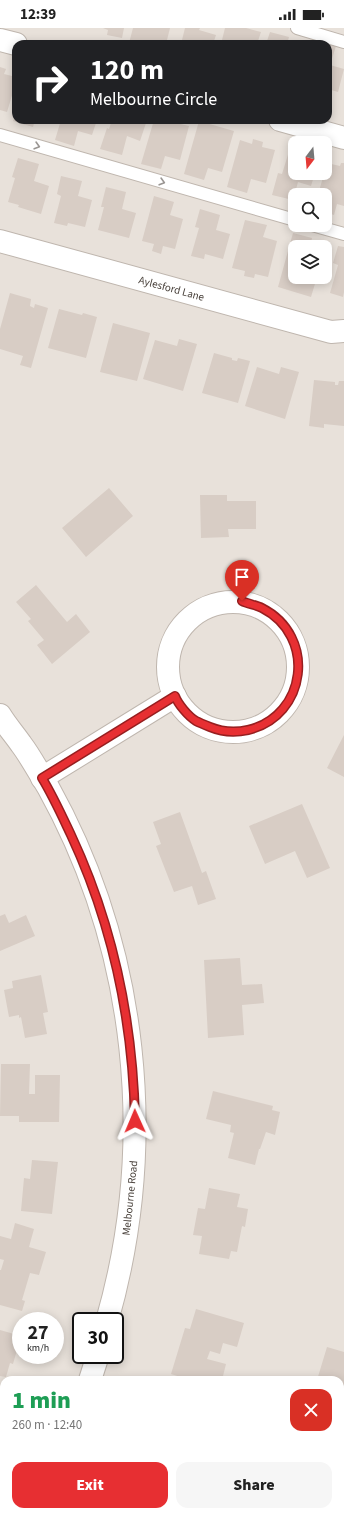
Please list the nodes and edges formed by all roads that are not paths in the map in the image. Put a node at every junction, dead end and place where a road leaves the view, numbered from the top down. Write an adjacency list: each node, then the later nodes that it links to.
1 (297, 28): 3 (lane)
2 (0, 40): 4 (street)
3 (344, 42)
4 (12, 43)
5 (294, 124): 7 (street)
6 (0, 135): 8 (lane, one-way to 8)
7 (344, 138)
8 (288, 218)
9 (332, 231): 10 (lane)
10 (344, 234)
11 (0, 241): 12 (street, Aylesford Lane)
12 (344, 331)
13 (175, 696): 13 (street); 15 (street)
14 (0, 715): 15 (street, Melbourne Road)
15 (42, 778): 16 (street, Melbourne Road)
16 (109, 1312)
17 (95, 1364): 18 (street)
18 (91, 1376)

